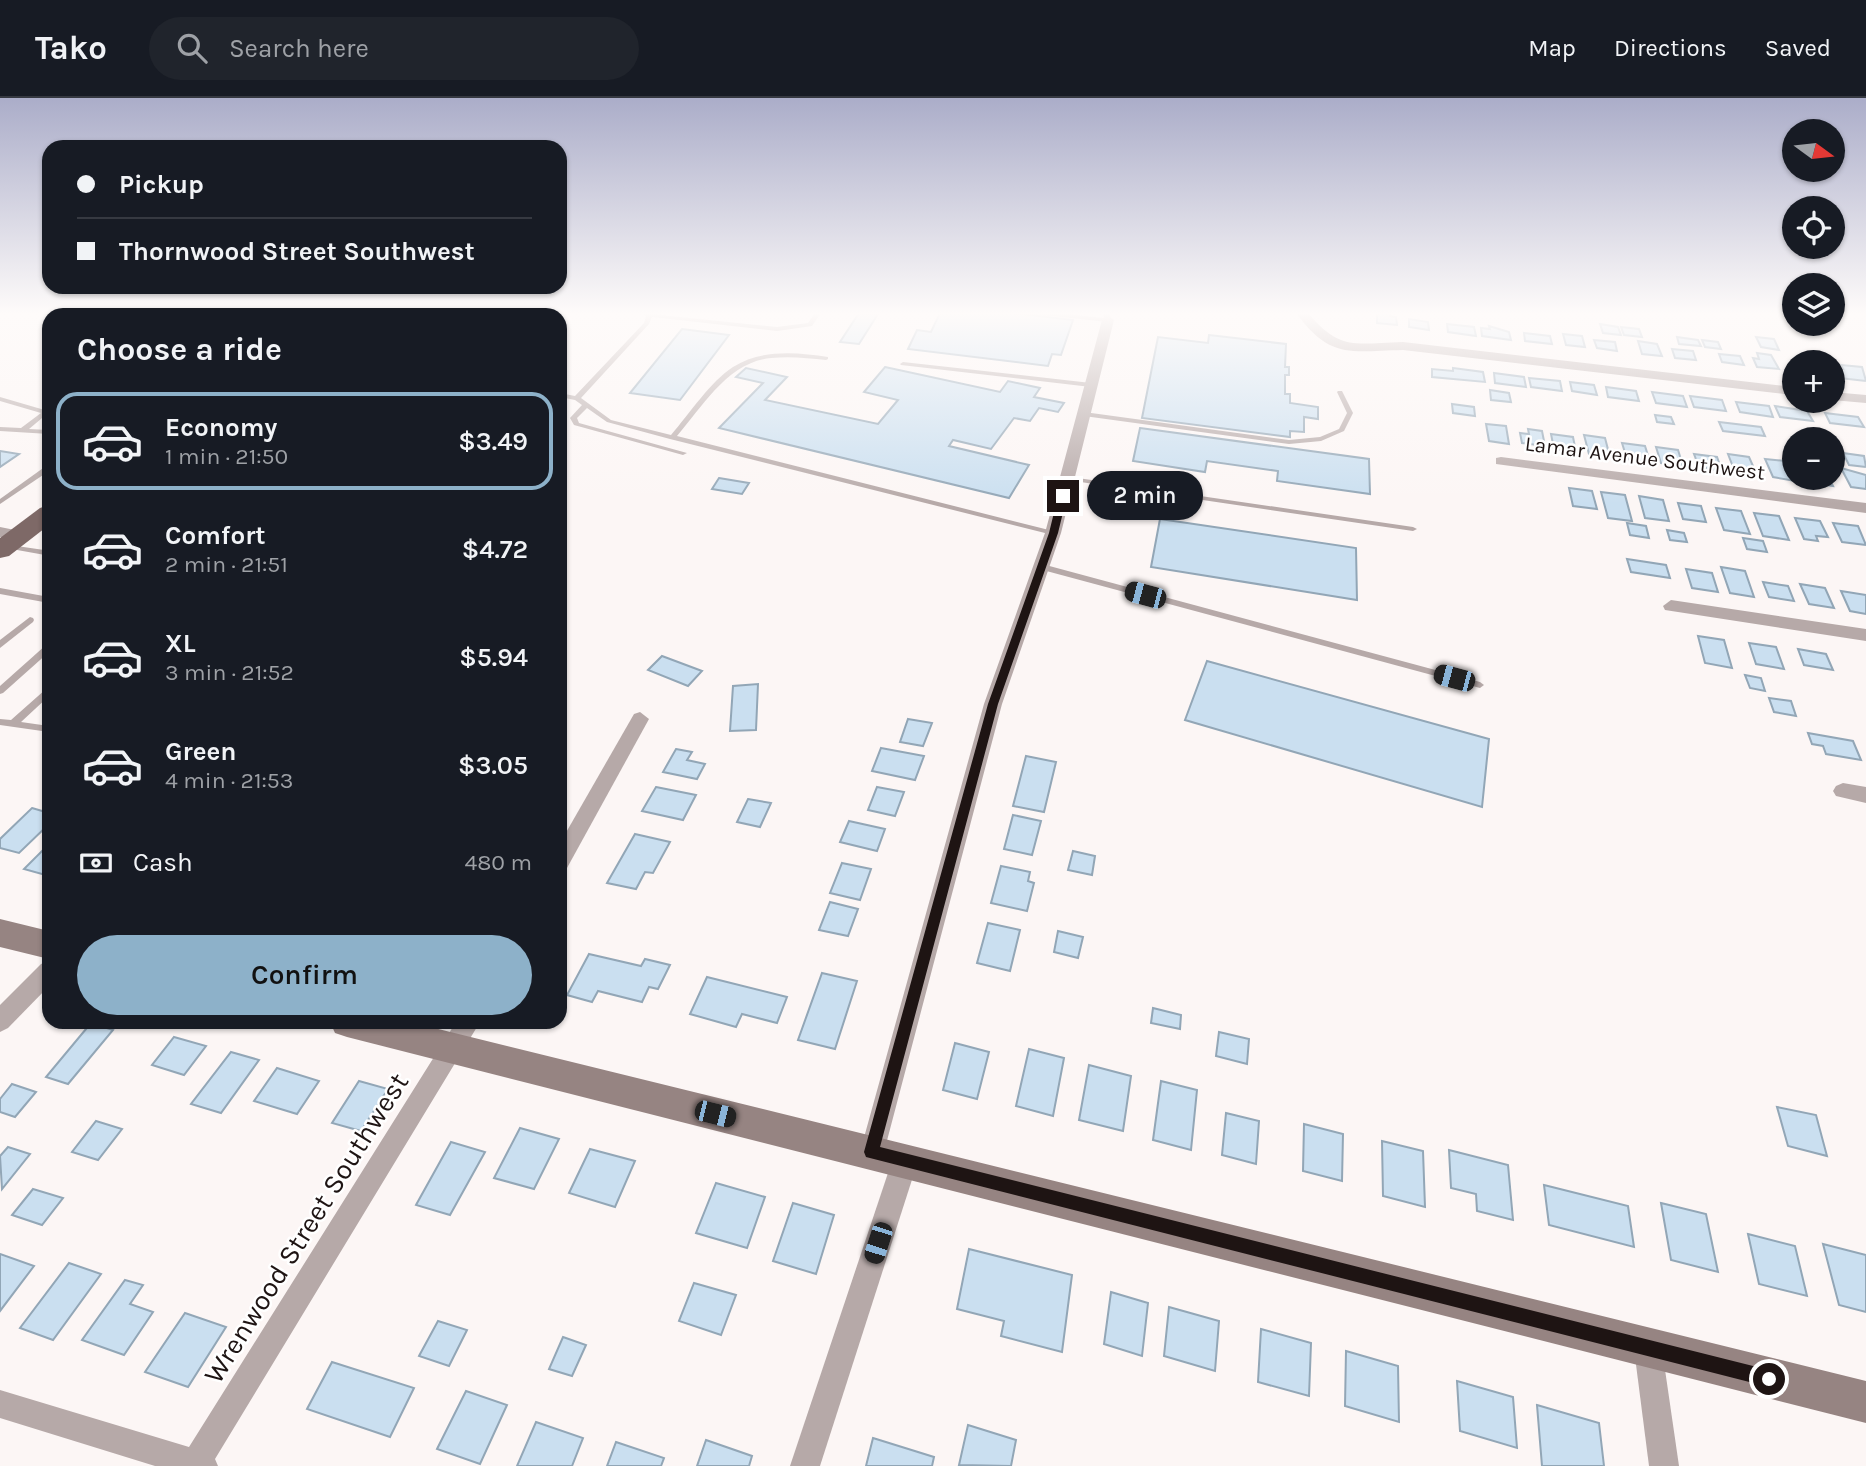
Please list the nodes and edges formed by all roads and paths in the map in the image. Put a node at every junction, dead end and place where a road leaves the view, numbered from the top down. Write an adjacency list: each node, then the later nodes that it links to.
1 (597, 377): 10 (lane)
2 (726, 377): 21 (lane)
3 (1018, 377): 6 (lane)
4 (1093, 377): 6 (street)
5 (1671, 377): 7 (street)
6 (1091, 385): 16 (street)
7 (1782, 390)
8 (1340, 392): 16 (lane)
9 (567, 396): 10 (lane)
10 (577, 398): 14 (lane)
11 (1845, 398): 13 (street)
12 (0, 399): 15 (lane)
13 (1866, 400)
14 (586, 405): 21 (lane); 22 (lane)
15 (42, 411)
16 (1084, 414): 25 (street)
17 (42, 415): 19 (lane)
18 (0, 429): 19 (lane)
19 (22, 431): 20 (lane)
20 (42, 432)
21 (671, 438): 30 (lane)
22 (683, 453)
23 (1501, 461): 27 (street, Lamar Avenue Southwest)
24 (42, 473): 26 (lane)
25 (1067, 478): 29 (lane); 30 (street)
26 (0, 502)
27 (1866, 508)
28 (42, 518): 31 (main road)
29 (1413, 529)
30 (1053, 533): 33 (street)
31 (6, 541): 32 (lane)
32 (42, 552)
33 (1042, 567): 41 (lane); 57 (street)
34 (0, 591): 35 (lane)
35 (42, 599)
36 (1671, 606): 38 (street)
37 (30, 620): 39 (lane)
38 (1866, 635)
39 (0, 645)
40 (42, 654): 42 (lane)
41 (1480, 685)
42 (0, 691)
43 (42, 697): 46 (lane)
44 (640, 719): 50 (street)
45 (0, 722): 46 (lane)
46 (13, 724): 47 (lane)
47 (42, 728)
48 (1843, 791): 49 (street)
49 (1866, 795)
50 (567, 849)
51 (0, 933): 52 (main road)
52 (42, 943)
53 (42, 978): 54 (street)
54 (0, 1021)
55 (404, 1029): 56 (main road)
56 (462, 1036): 57 (main road); 61 (street, Wrenwood Street Southwest)
57 (888, 1157): 58 (main road); 62 (street)
58 (1648, 1349): 59 (main road); 63 (street)
59 (1866, 1402)
60 (0, 1404): 61 (street)
61 (197, 1465)
62 (806, 1466)
63 (1664, 1466)

